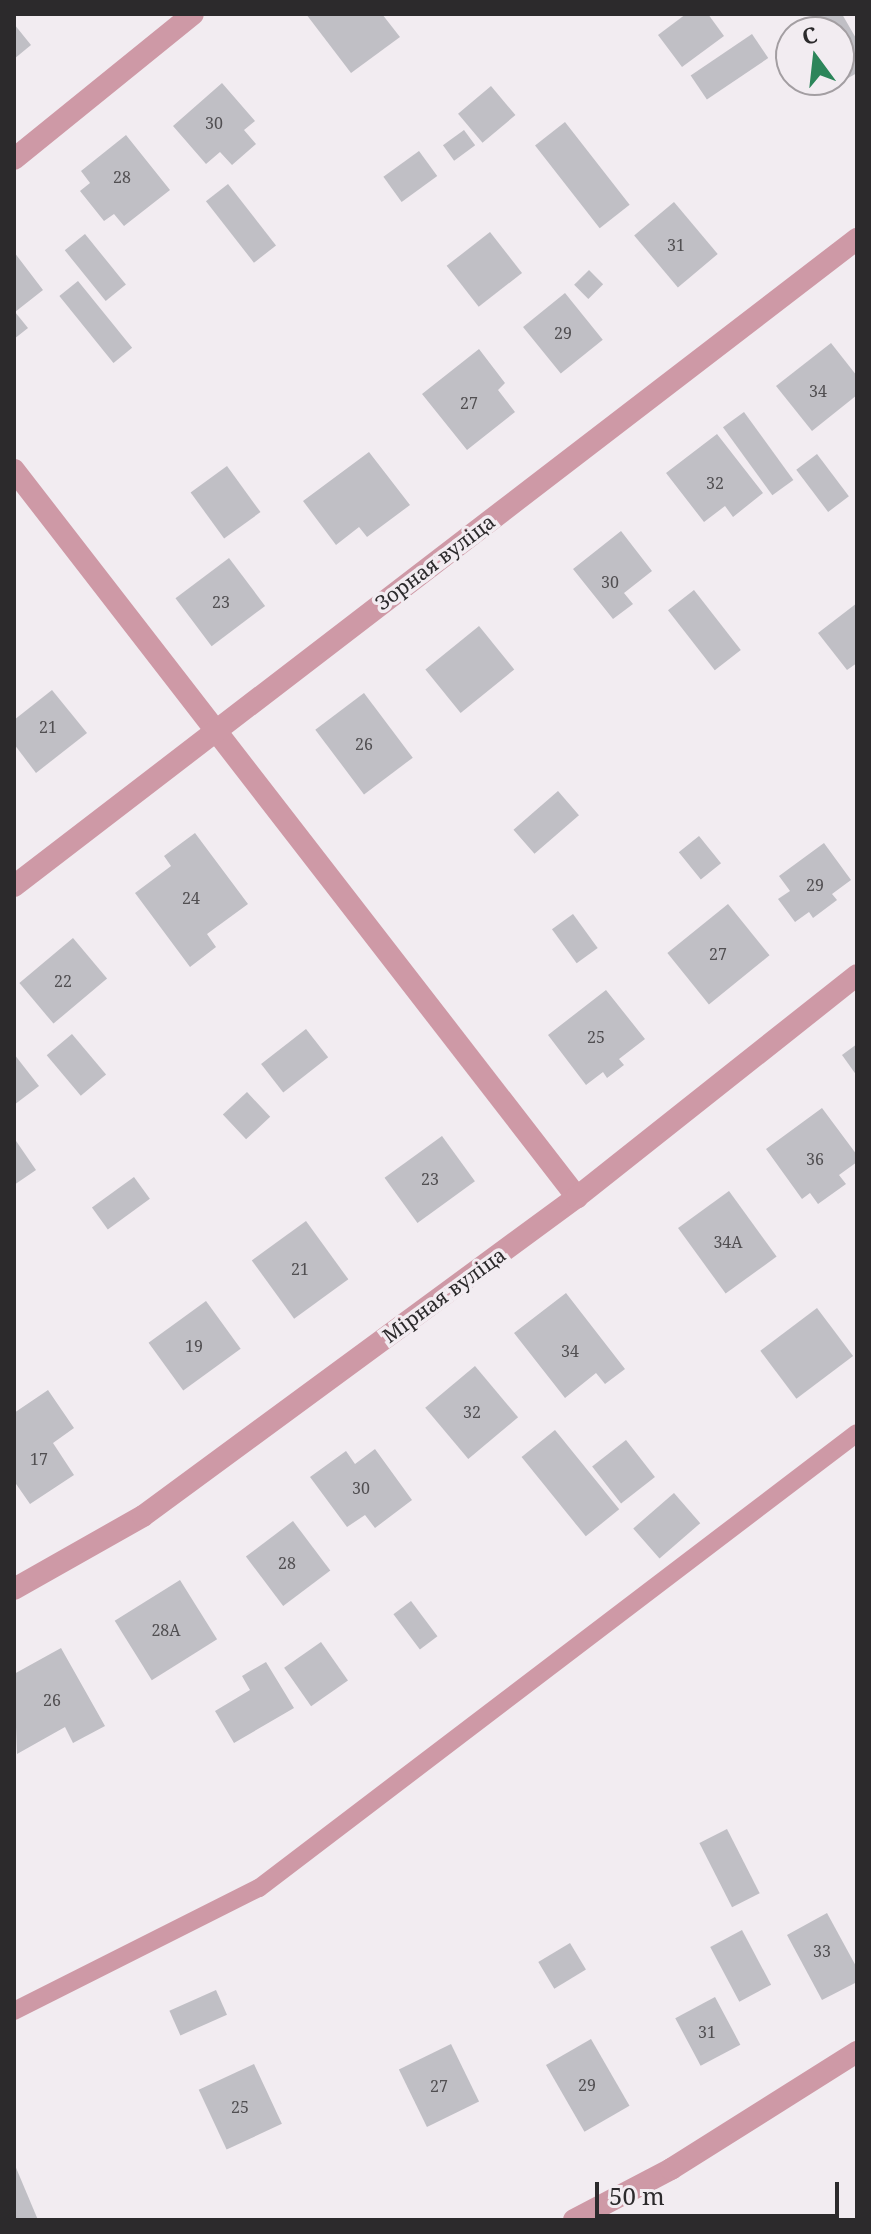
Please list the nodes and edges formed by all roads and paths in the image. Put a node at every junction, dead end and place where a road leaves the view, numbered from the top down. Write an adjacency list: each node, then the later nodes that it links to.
1 (193, 14): 2 (street)
2 (14, 159)
3 (857, 239): 5 (street, Зорная вуліца)
4 (14, 470): 5 (street)
5 (216, 730): 6 (street, Зорная вуліца); 8 (street)
6 (14, 886)
7 (857, 975): 8 (street, Мірная вуліца)
8 (577, 1197): 10 (street, Мірная вуліца)
9 (857, 1433): 11 (lane)
10 (14, 1589)
11 (14, 2011)
12 (857, 2052): 13 (street)
13 (574, 2220)

